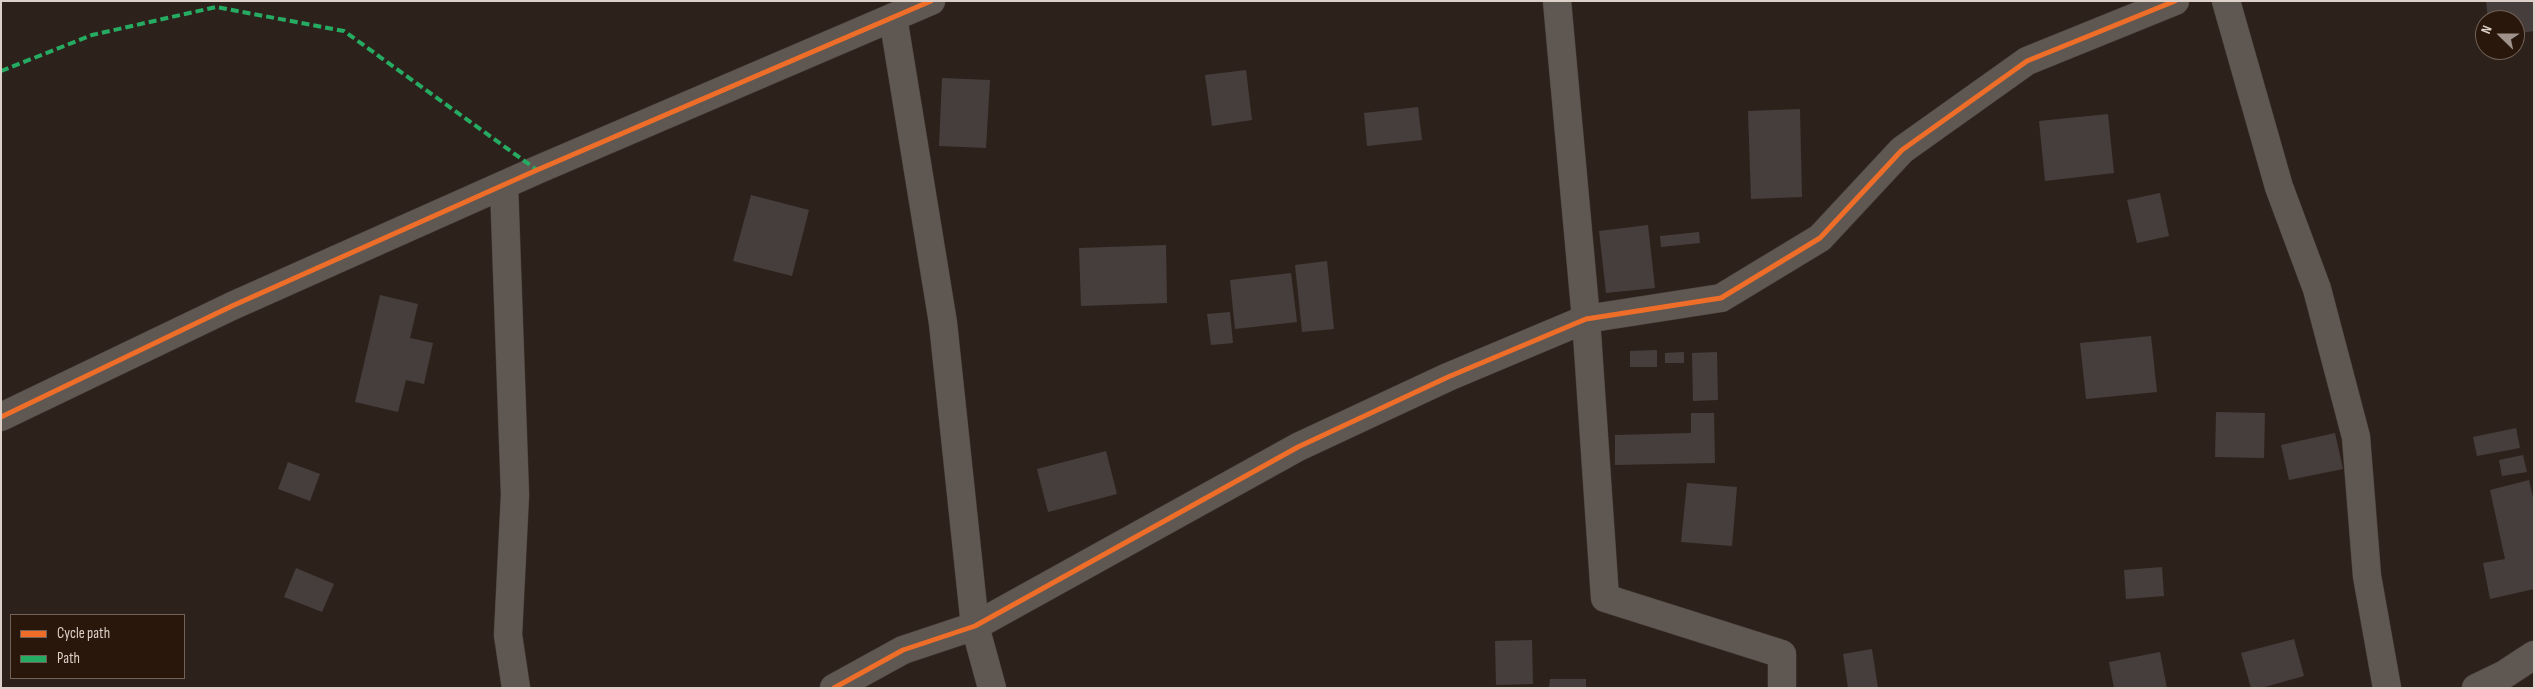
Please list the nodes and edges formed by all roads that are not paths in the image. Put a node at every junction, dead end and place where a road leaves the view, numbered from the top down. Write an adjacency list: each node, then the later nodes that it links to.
1 (931, 1): 5 (street)
2 (1558, 1): 7 (street)
3 (2175, 1): 7 (street)
4 (2226, 1): 15 (street)
5 (893, 17): 6 (street); 9 (street)
6 (504, 185): 8 (street); 11 (street)
7 (1586, 319): 9 (street); 14 (street)
8 (1, 417)
9 (975, 626): 12 (street); 13 (street)
10 (2534, 655): 16 (street)
11 (516, 688)
12 (834, 688)
13 (992, 688)
14 (1782, 688)
15 (2387, 688)
16 (2476, 688)

